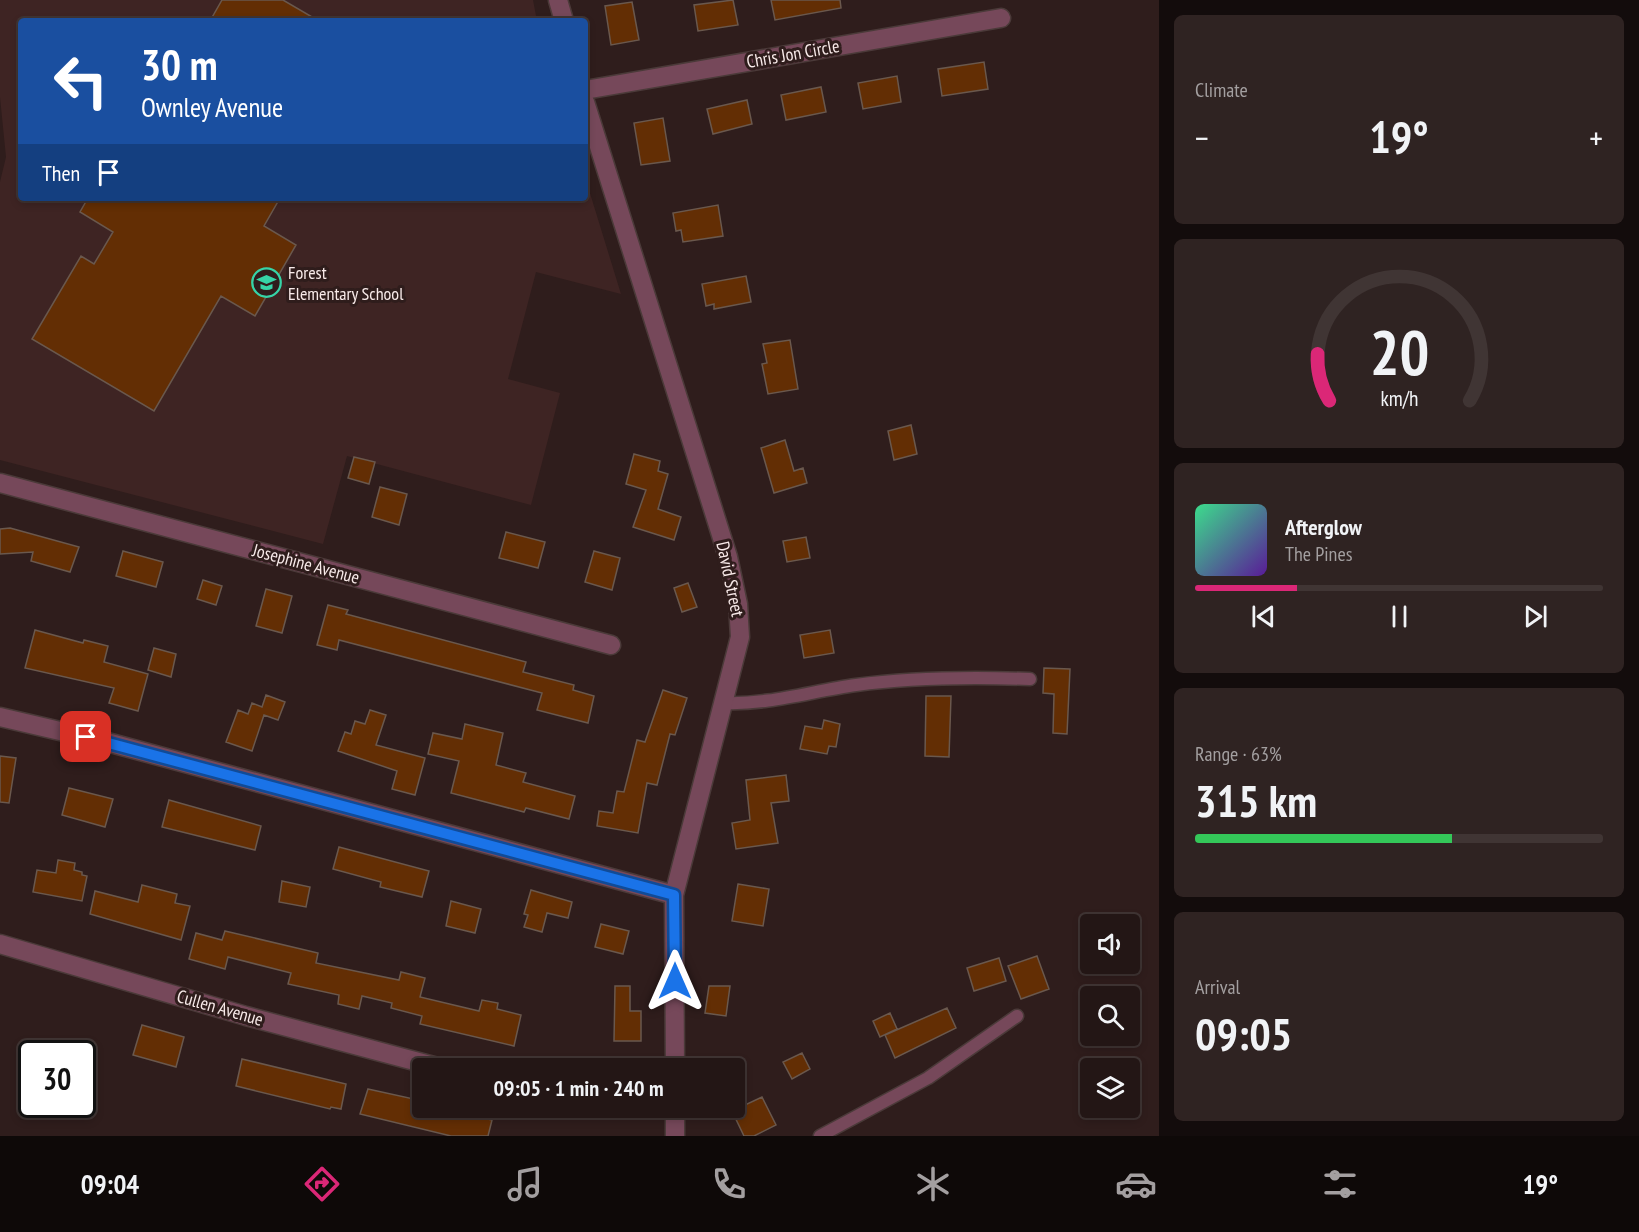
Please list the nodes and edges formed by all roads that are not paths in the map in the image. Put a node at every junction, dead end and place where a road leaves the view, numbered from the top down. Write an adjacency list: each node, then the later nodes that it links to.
1 (558, 0): 2 (street)
2 (563, 18)
3 (1001, 18): 4 (street, Chris Jon Circle)
4 (588, 89)
5 (588, 112): 9 (street, David Street)
6 (0, 483): 7 (street, Josephine Avenue)
7 (611, 645)
8 (1030, 679): 9 (lane)
9 (724, 703): 11 (street, David Street)
10 (0, 717): 11 (street)
11 (674, 895): 14 (street, David Street)
12 (0, 944): 15 (street, Cullen Avenue)
13 (1017, 1016): 18 (lane)
14 (675, 1058)
15 (412, 1060)
16 (675, 1118): 17 (street)
17 (675, 1136)
18 (820, 1136)

